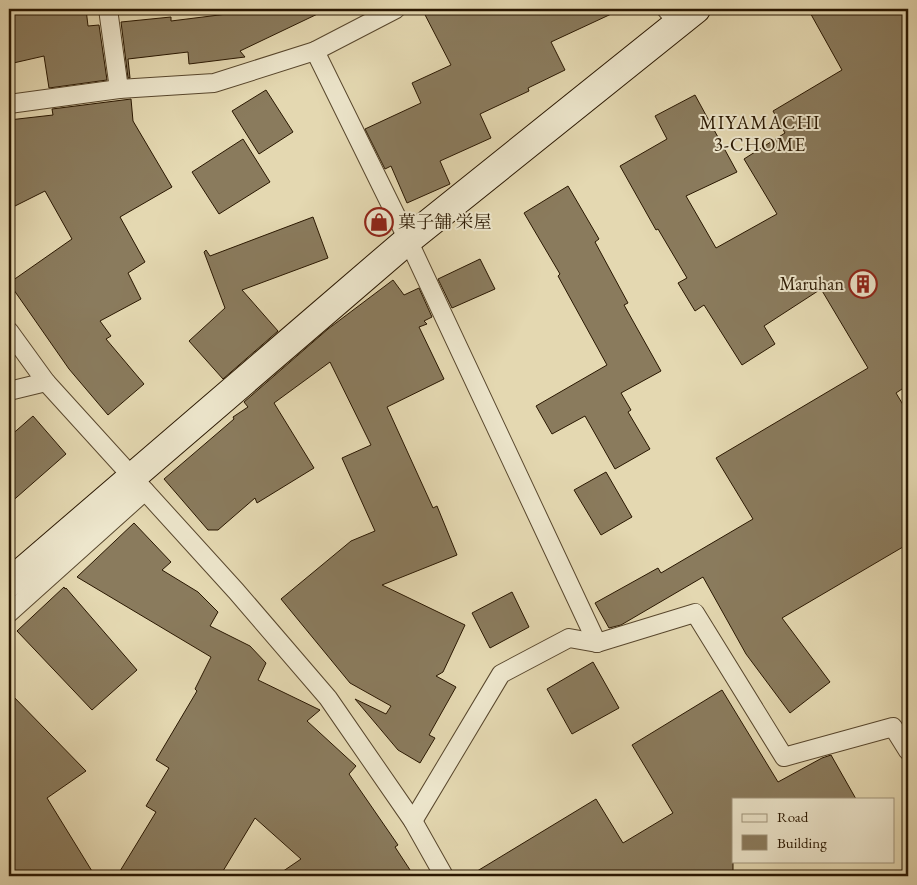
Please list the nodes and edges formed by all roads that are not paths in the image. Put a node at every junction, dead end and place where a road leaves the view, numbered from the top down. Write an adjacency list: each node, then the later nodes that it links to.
1 (108, 9): 5 (lane)
2 (396, 9): 4 (lane)
3 (680, 14): 7 (street)
4 (315, 51): 5 (lane); 7 (lane)
5 (119, 89): 6 (lane)
6 (9, 104)
7 (408, 240): 11 (street); 14 (lane)
8 (9, 331): 9 (lane)
9 (46, 382): 10 (lane); 11 (lane)
10 (9, 391)
11 (138, 484): 12 (street); 13 (lane); 16 (lane)
12 (9, 583)
13 (9, 613)
14 (597, 644): 15 (lane); 16 (lane)
15 (908, 751)
16 (413, 821): 17 (lane)
17 (444, 876)

